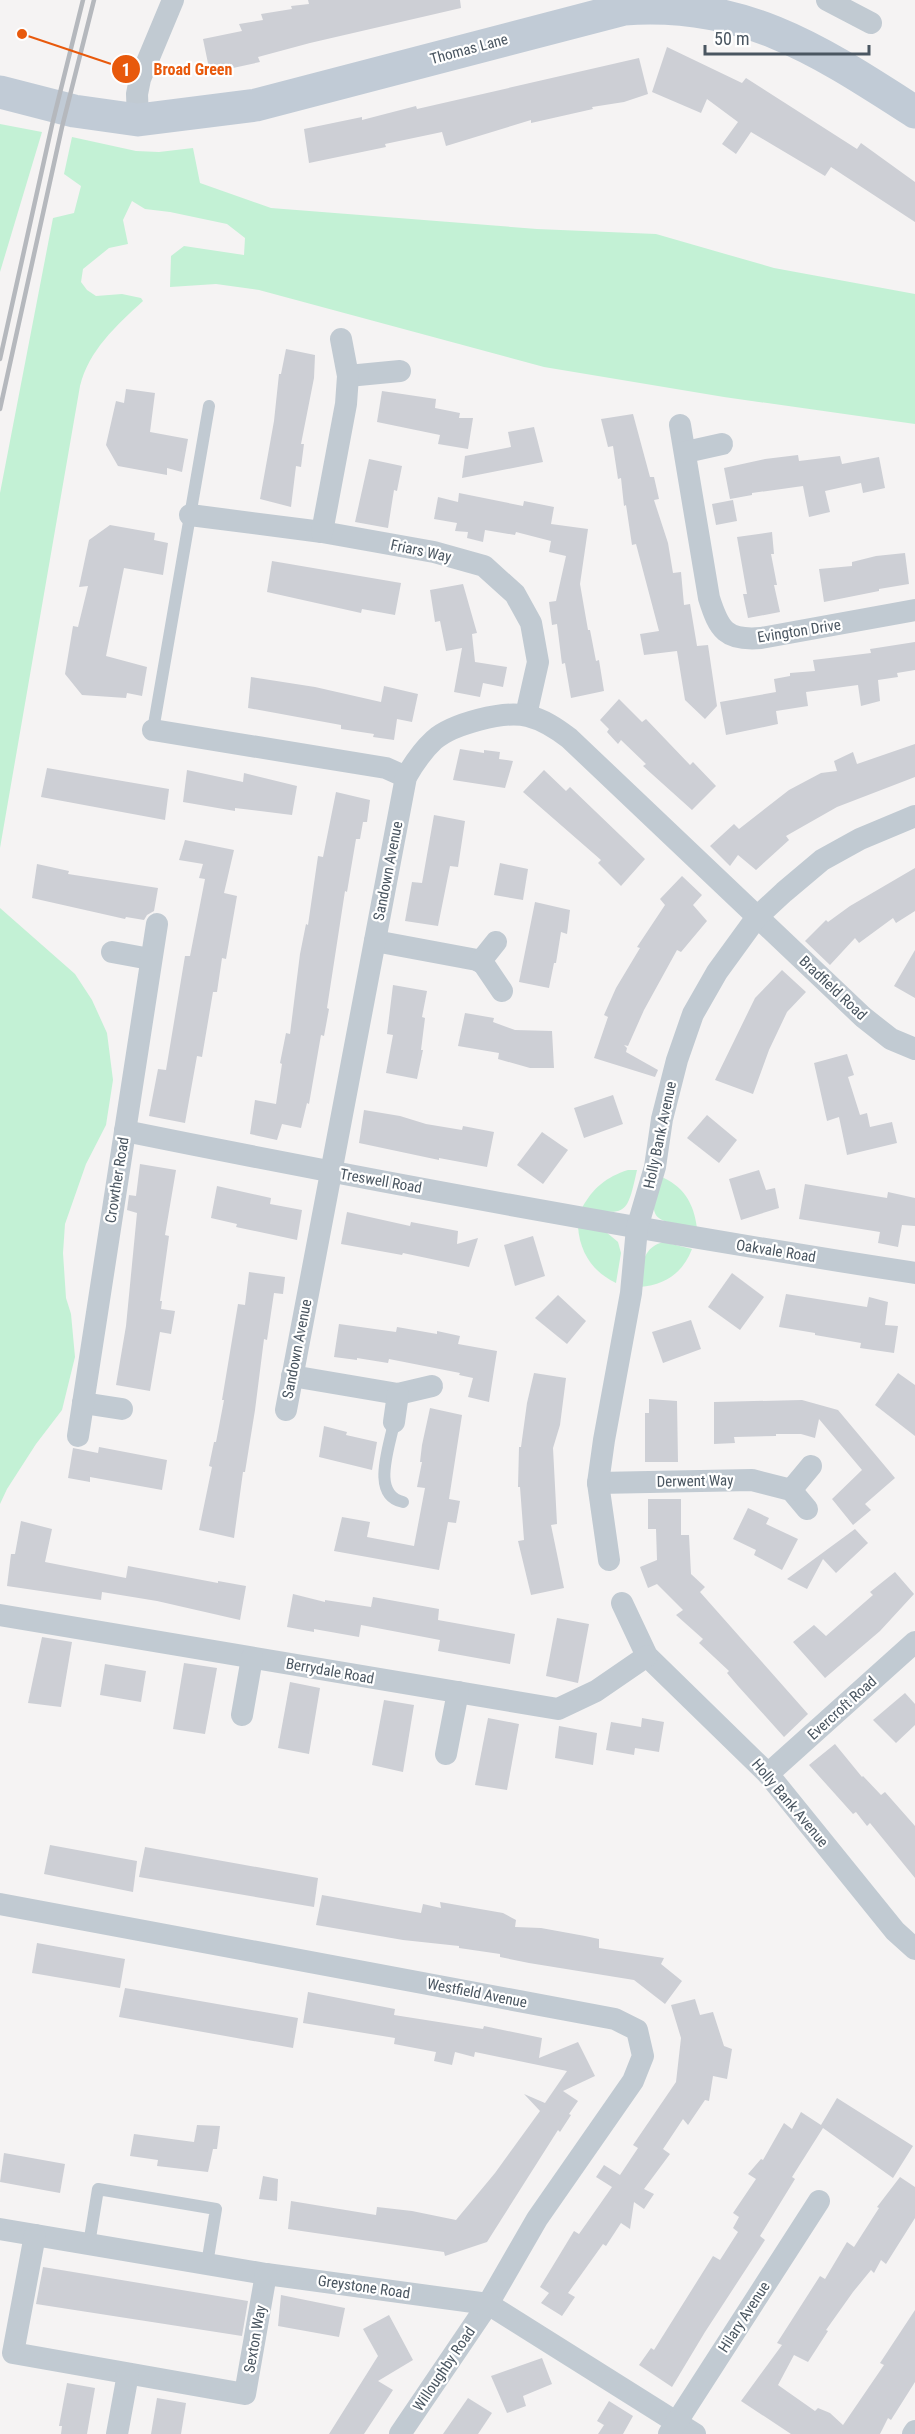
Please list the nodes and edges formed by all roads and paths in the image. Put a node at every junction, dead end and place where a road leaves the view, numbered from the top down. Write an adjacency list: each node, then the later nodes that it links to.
1 (172, 0): 7 (street)
2 (826, 0): 4 (street)
3 (682, 2): 6 (street, Thomas Lane); 7 (street, Thomas Lane)
4 (871, 23)
5 (0, 92): 7 (street, Thomas Lane)
6 (915, 112)
7 (138, 120)
8 (341, 339): 10 (street)
9 (400, 370): 10 (street)
10 (348, 376): 16 (street)
11 (209, 406): 15 (lane)
12 (680, 425): 14 (street, Evington Drive)
13 (722, 444): 14 (street)
14 (686, 452): 17 (street, Evington Drive)
15 (190, 515): 16 (street, Friars Way); 19 (lane)
16 (322, 532): 18 (street, Friars Way)
17 (915, 610)
18 (526, 715): 20 (street, Sandown Avenue); 22 (street, Sandown Avenue)
19 (153, 730): 20 (street)
20 (406, 777): 24 (street, Sandown Avenue)
21 (915, 816): 22 (street, Holly Bank Avenue)
22 (757, 917): 30 (street, Bradfield Road); 33 (street, Holly Bank Avenue)
23 (157, 924): 27 (street, Crowther Road)
24 (375, 941): 28 (street); 32 (street, Sandown Avenue)
25 (496, 942): 28 (street)
26 (112, 952): 27 (street)
27 (150, 959): 31 (street, Crowther Road)
28 (480, 962): 29 (street)
29 (502, 991)
30 (915, 1049)
31 (125, 1131): 32 (street, Treswell Road); 38 (street, Crowther Road)
32 (331, 1172): 33 (street, Treswell Road); 35 (street, Sandown Avenue)
33 (637, 1228): 34 (street, Oakvale Road); 44 (street, Holly Bank Avenue)
34 (915, 1273)
35 (292, 1376): 37 (street); 40 (street, Sandown Avenue)
36 (432, 1386): 37 (street)
37 (398, 1394): 41 (street)
38 (83, 1403): 39 (street); 42 (street, Crowther Road)
39 (122, 1409)
40 (286, 1410)
41 (394, 1422): 46 (lane)
42 (78, 1436)
43 (811, 1466): 45 (street)
44 (598, 1483): 45 (street, Derwent Way); 48 (street, Holly Bank Avenue)
45 (791, 1490): 47 (street)
46 (403, 1502)
47 (807, 1509)
48 (609, 1560)
49 (622, 1603): 52 (street, Holly Bank Avenue)
50 (0, 1615): 53 (street, Berrydale Road)
51 (915, 1642): 57 (street, Evercroft Road)
52 (647, 1656): 54 (street, Berrydale Road); 57 (street, Holly Bank Avenue)
53 (252, 1658): 54 (street, Berrydale Road); 55 (street)
54 (458, 1692): 56 (street)
55 (242, 1715)
56 (446, 1754)
57 (768, 1774): 59 (street, Holly Bank Avenue)
58 (0, 1904): 66 (street, Westfield Avenue)
59 (912, 1940)
60 (819, 2201): 68 (street, Hilary Avenue)
61 (0, 2229): 62 (street, Greystone Road)
62 (34, 2235): 63 (street, Greystone Road); 67 (street, Sexton Way)
63 (89, 2244): 64 (street, Greystone Road); 64 (lane)
64 (207, 2264): 65 (street, Greystone Road)
65 (266, 2274): 66 (street, Greystone Road); 67 (street, Sexton Way)
66 (488, 2304): 68 (street, Greystone Road); 70 (street, Willoughby Road)
67 (128, 2374): 69 (street)
68 (680, 2430)
69 (117, 2434)
70 (400, 2434)

